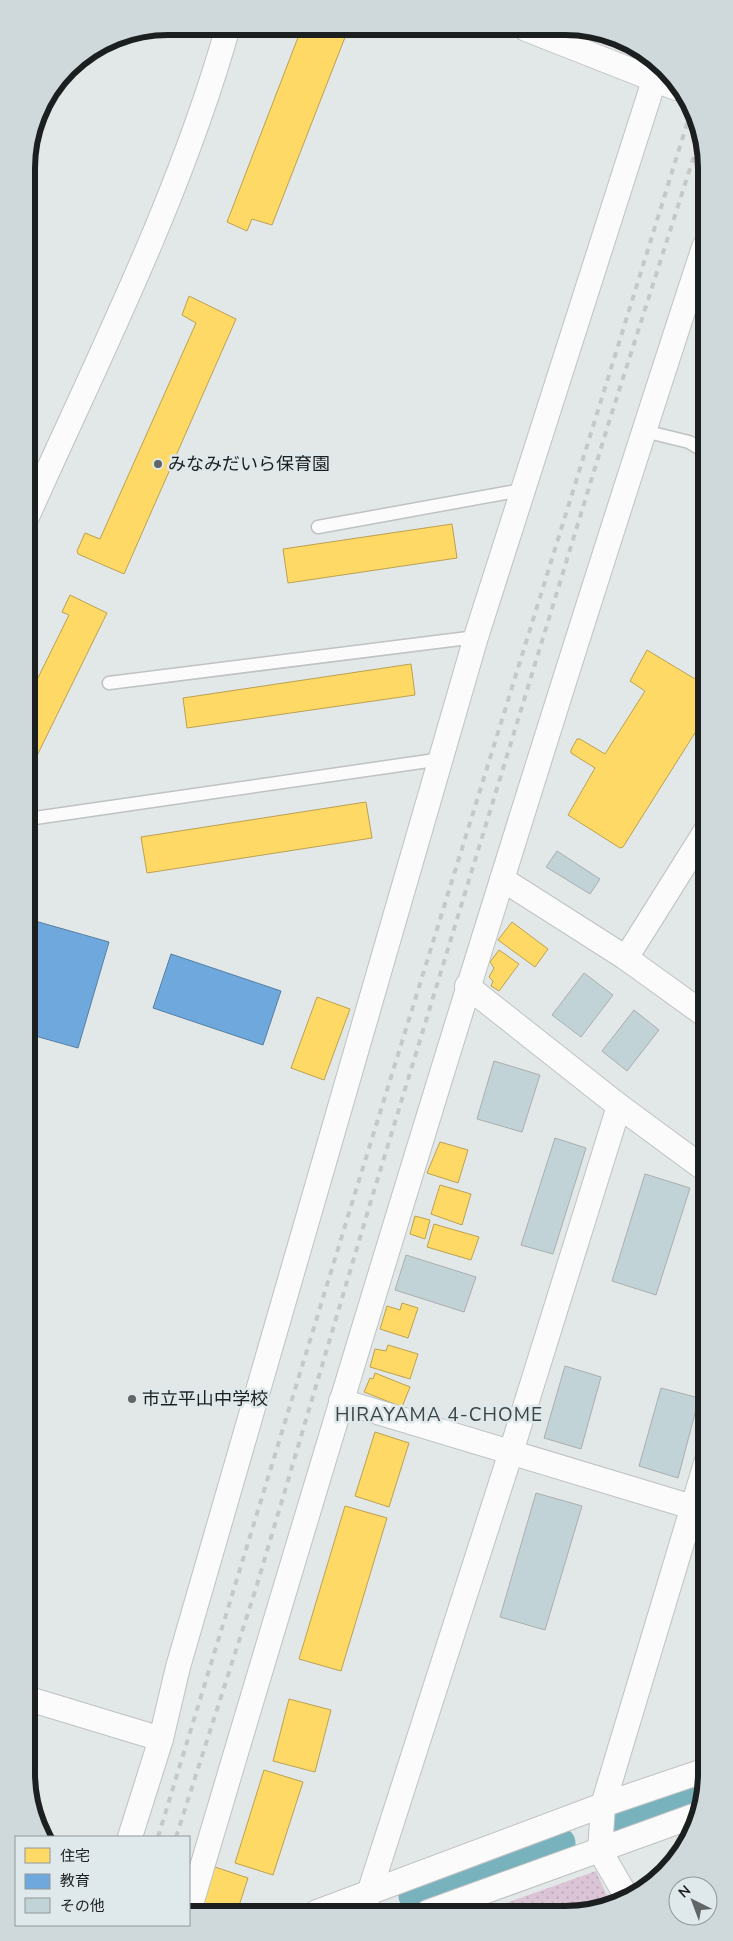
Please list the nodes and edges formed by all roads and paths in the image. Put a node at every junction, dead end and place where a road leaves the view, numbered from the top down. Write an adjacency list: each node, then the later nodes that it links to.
1 (226, 35): 8 (street)
2 (544, 35): 3 (street)
3 (657, 72): 7 (street)
4 (698, 265): 5 (street)
5 (644, 431): 6 (lane); 15 (street)
6 (698, 447)
7 (522, 490): 9 (lane); 10 (street)
8 (35, 499)
9 (318, 527)
10 (476, 637): 11 (lane); 12 (street)
11 (109, 683)
12 (442, 759): 13 (lane); 26 (street)
13 (35, 818)
14 (698, 843): 16 (street)
15 (502, 879): 16 (street); 17 (street)
16 (626, 958): 18 (street)
17 (467, 986): 19 (street); 21 (street)
18 (698, 1010)
19 (619, 1106): 20 (street); 22 (street)
20 (698, 1164)
21 (341, 1400): 22 (street); 34 (street)
22 (511, 1452): 24 (street); 33 (street)
23 (698, 1488): 24 (street)
24 (692, 1507): 28 (street)
25 (35, 1701): 26 (street)
26 (161, 1739): 30 (street)
27 (698, 1773): 28 (street)
28 (602, 1805): 31 (street); 33 (street)
29 (690, 1817): 31 (street)
30 (130, 1836)
31 (600, 1850): 32 (street); 36 (street)
32 (624, 1892)
33 (366, 1902): 35 (street)
34 (190, 1906)
35 (346, 1906)
36 (445, 1906)

